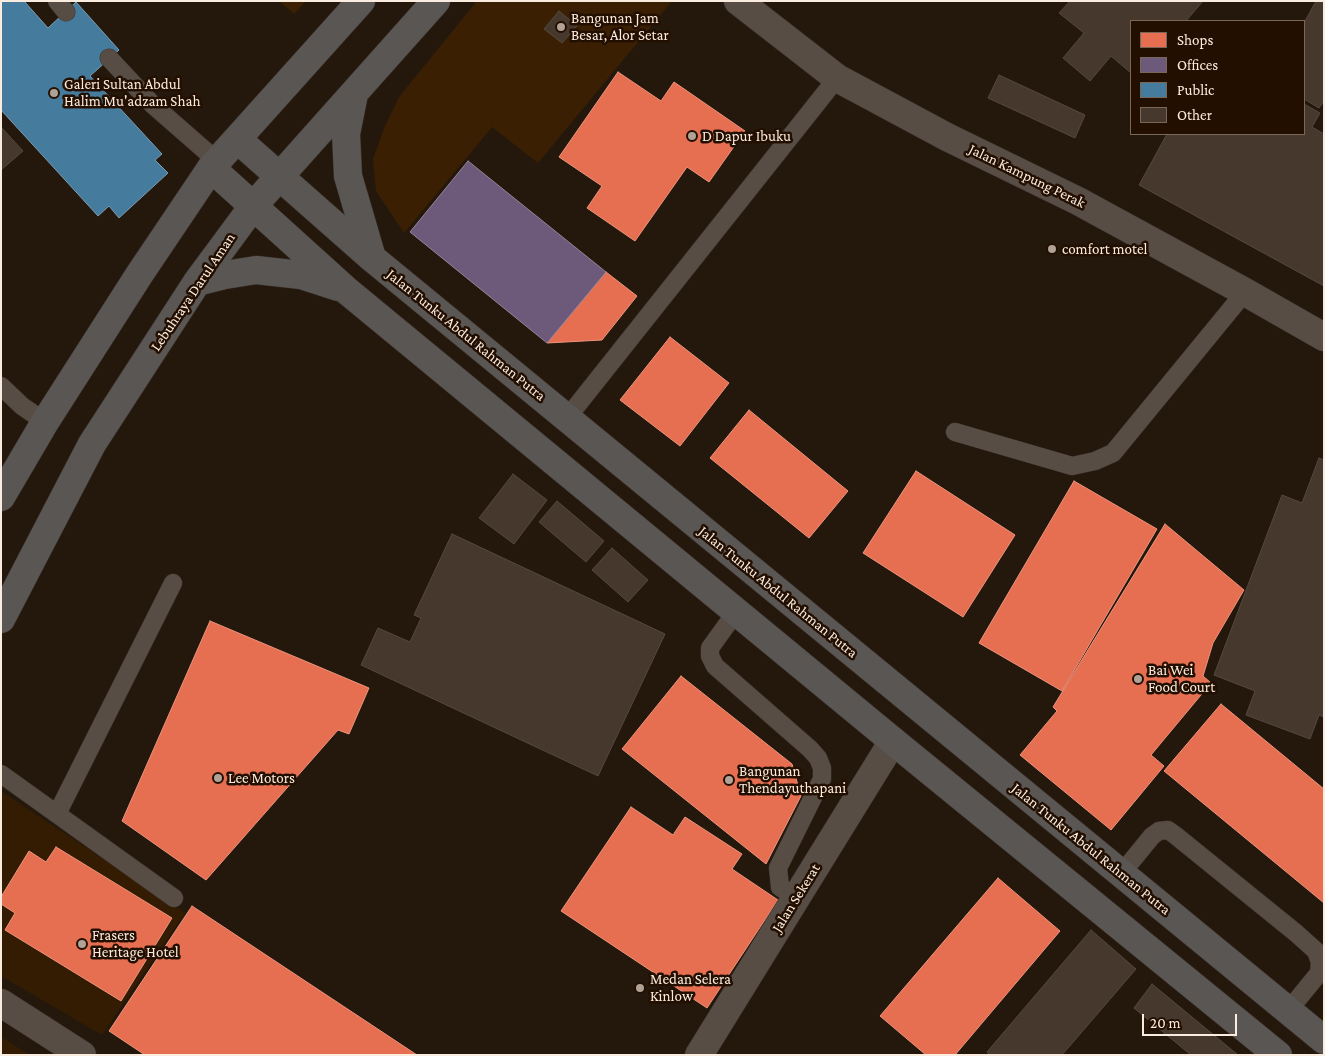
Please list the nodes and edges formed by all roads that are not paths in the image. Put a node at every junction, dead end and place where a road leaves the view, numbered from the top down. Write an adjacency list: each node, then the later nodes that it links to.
1 (361, 1): 7 (main road)
2 (436, 1): 6 (main road, Lebuhraya Darul Aman)
3 (738, 1): 5 (street, Jalan Kampung Perak)
4 (110, 58): 8 (lane)
5 (838, 78): 14 (street, Jalan Kampung Perak); 17 (lane)
6 (354, 94): 9 (main road, Lebuhraya Darul Aman); 11 (main road)
7 (237, 139): 8 (main road); 9 (main road, Jalan Tunku Abdul Rahman Putra)
8 (214, 164): 10 (main road); 18 (main road)
9 (280, 177): 10 (main road, Lebuhraya Darul Aman); 11 (main road, Jalan Tunku Abdul Rahman Putra)
10 (254, 205): 12 (main road, Lebuhraya Darul Aman); 13 (main road)
11 (372, 258): 17 (main road, Jalan Tunku Abdul Rahman Putra)
12 (197, 282): 13 (main road); 23 (main road, Lebuhraya Darul Aman)
13 (346, 290): 22 (main road)
14 (1245, 292): 15 (street, Jalan Kampung Perak); 19 (lane)
15 (1324, 337)
16 (1, 386): 18 (lane)
17 (567, 418): 27 (main road, Jalan Tunku Abdul Rahman Putra)
18 (46, 422): 20 (main road)
19 (955, 432)
20 (1, 497)
21 (173, 583): 26 (lane)
22 (736, 612): 24 (main road); 29 (lane)
23 (1, 619)
24 (893, 741): 29 (street, Jalan Sekerat); 35 (main road)
25 (1, 774): 26 (lane)
26 (57, 814): 28 (lane)
27 (1121, 874): 31 (main road, Jalan Tunku Abdul Rahman Putra); 31 (lane)
28 (174, 898)
29 (796, 898): 34 (street, Jalan Sekerat)
30 (1, 1003): 33 (street)
31 (1288, 1011): 32 (main road, Jalan Tunku Abdul Rahman Putra)
32 (1324, 1040)
33 (82, 1055)
34 (699, 1055)
35 (1278, 1055)

